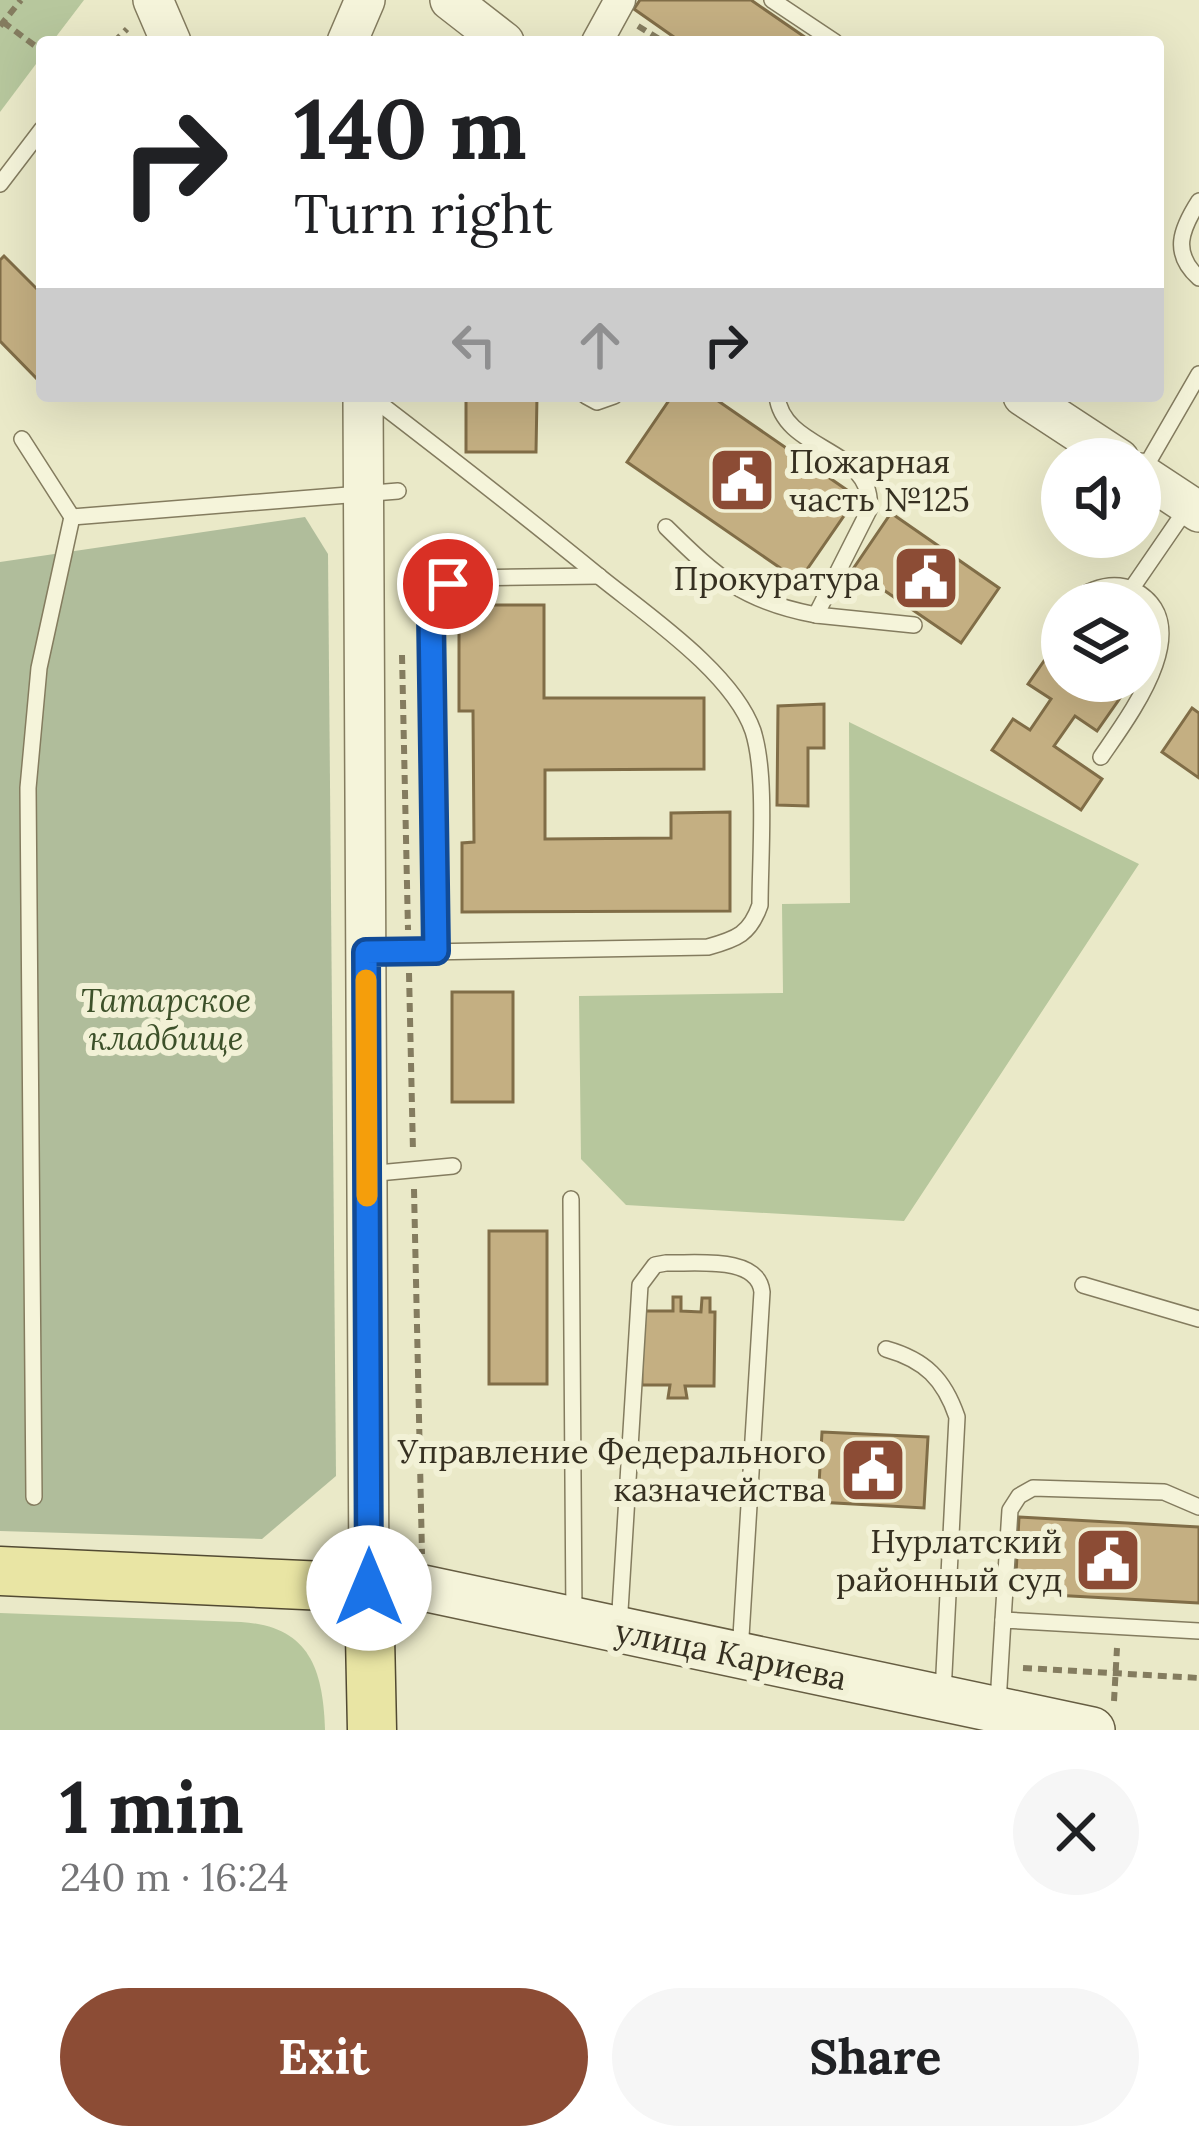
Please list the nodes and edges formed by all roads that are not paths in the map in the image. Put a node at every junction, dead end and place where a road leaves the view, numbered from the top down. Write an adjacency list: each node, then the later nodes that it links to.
1 (451, 0): 6 (street)
2 (620, 0): 7 (street)
3 (772, 0): 8 (lane)
4 (140, 14): 5 (street)
5 (164, 36)
6 (496, 36)
7 (600, 36)
8 (826, 36)
9 (36, 137): 10 (lane)
10 (0, 184)
11 (1199, 202): 12 (lane)
12 (1199, 278)
13 (1199, 374): 19 (lane)
14 (367, 402): 22 (street)
15 (374, 402): 26 (lane)
16 (778, 402): 28 (lane)
17 (1033, 402): 18 (street)
18 (1087, 438)
19 (1155, 438)
20 (22, 439): 24 (lane)
21 (1161, 487): 23 (street)
22 (381, 492): 24 (lane); 35 (street)
23 (1194, 509): 27 (lane)
24 (72, 517): 42 (lane)
25 (666, 527): 28 (lane)
26 (599, 576): 34 (lane); 34 (lane)
27 (1137, 582)
28 (816, 615): 30 (lane)
29 (1161, 615): 31 (lane)
30 (914, 625)
31 (1161, 671)
32 (1140, 702): 33 (lane)
33 (1101, 758)
34 (436, 951): 35 (lane)
35 (366, 952): 37 (street)
36 (453, 1166): 37 (lane)
37 (367, 1174): 45 (street)
38 (571, 1199): 46 (lane)
39 (1083, 1285): 40 (lane)
40 (1199, 1319)
41 (886, 1349): 52 (lane)
42 (34, 1497)
43 (1199, 1508): 47 (lane)
44 (0, 1571): 45 (main road)
45 (369, 1588): 46 (main road, улица Кариева); 54 (main road)
46 (574, 1620): 48 (main road, улица Кариева)
47 (1003, 1620): 49 (lane); 51 (lane)
48 (619, 1630): 50 (main road, улица Кариева); 50 (lane)
49 (1199, 1631)
50 (740, 1656): 52 (main road, улица Кариева)
51 (999, 1688): 52 (main road, улица Кариева); 53 (main road, улица Кариева)
52 (943, 1699)
53 (1102, 1721)
54 (372, 1730)

